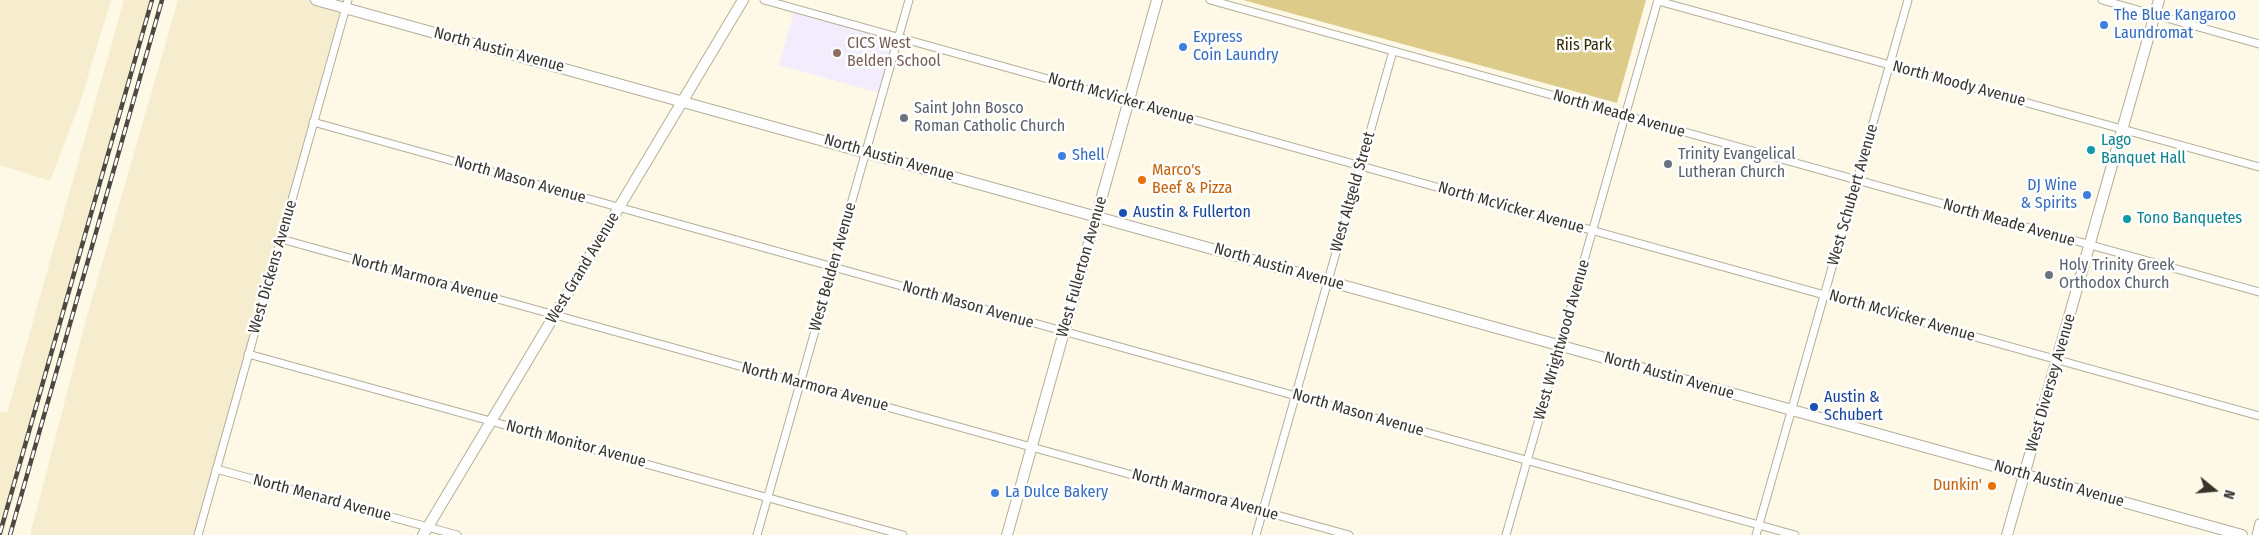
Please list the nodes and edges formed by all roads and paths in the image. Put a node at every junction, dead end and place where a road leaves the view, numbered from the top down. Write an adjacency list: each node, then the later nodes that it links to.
1 (316, 0): 11 (street, North Austin Avenue)
2 (743, 0): 17 (street, West Grand Avenue)
3 (764, 0): 13 (street, North McVicker Avenue)
4 (909, 0): 13 (street, West Belden Avenue)
5 (1157, 0): 18 (street, West Fullerton Avenue)
6 (1210, 0): 15 (street, North Meade Avenue)
7 (1658, 0): 16 (street, North Moody Avenue); 19 (street, West Wrightwood Avenue)
8 (1908, 0): 16 (street, West Schubert Avenue)
9 (2102, 0): 12 (street)
10 (2159, 0): 12 (street, West Diversey Avenue)
11 (347, 4): 17 (street, North Austin Avenue); 20 (street, West Dickens Avenue)
12 (2155, 15): 14 (street); 21 (street, West Diversey Avenue)
13 (898, 37): 18 (street, North McVicker Avenue); 22 (street, West Belden Avenue)
14 (2259, 44)
15 (1393, 51): 19 (street, North Meade Avenue); 23 (street, West Altgeld Street)
16 (1890, 65): 21 (street, North Moody Avenue); 25 (street, West Schubert Avenue)
17 (683, 101): 22 (street, North Austin Avenue); 26 (street, West Grand Avenue)
18 (1129, 102): 23 (street, North McVicker Avenue); 27 (street, West Fullerton Avenue)
19 (1625, 116): 25 (street, North Meade Avenue); 28 (street, West Wrightwood Avenue)
20 (313, 122): 26 (street, North Mason Avenue); 29 (street, West Dickens Avenue)
21 (2122, 129): 24 (street, North Moody Avenue); 30 (street, West Diversey Avenue)
22 (866, 152): 27 (street, North Austin Avenue); 31 (street, West Belden Avenue)
23 (1360, 166): 28 (street, North McVicker Avenue); 32 (street, West Altgeld Street)
24 (2259, 167)
25 (1857, 180): 30 (street, North Meade Avenue); 34 (street, West Schubert Avenue)
26 (619, 208): 31 (street, North Mason Avenue); 35 (street, West Grand Avenue)
27 (1096, 216): 32 (street, North Austin Avenue); 36 (street, West Fullerton Avenue)
28 (1592, 230): 34 (street, North McVicker Avenue); 37 (street, West Wrightwood Avenue)
29 (281, 239): 35 (street, North Marmora Avenue); 38 (street, West Dickens Avenue)
30 (2090, 245): 33 (street, North Meade Avenue); 39 (street, West Diversey Avenue)
31 (833, 267): 36 (street, North Mason Avenue); 40 (street, West Belden Avenue)
32 (1328, 281): 37 (street, North Austin Avenue); 41 (street, West Altgeld Street)
33 (2259, 292)
34 (1824, 295): 39 (street, North McVicker Avenue); 42 (street, West Schubert Avenue)
35 (555, 315): 40 (street, North Marmora Avenue); 44 (street, West Grand Avenue)
36 (1064, 331): 41 (street, North Mason Avenue); 45 (street, West Fullerton Avenue)
37 (1560, 345): 42 (street, North Austin Avenue); 46 (street, West Wrightwood Avenue)
38 (248, 354): 44 (street, North Monitor Avenue); 47 (street, West Dickens Avenue)
39 (2057, 360): 43 (street, North McVicker Avenue); 48 (street, West Diversey Avenue)
40 (800, 382): 45 (street, North Marmora Avenue); 49 (street, West Belden Avenue)
41 (1296, 396): 46 (street, North Mason Avenue); 50 (street, West Altgeld Street)
42 (1792, 410): 48 (street, North Austin Avenue); 52 (street, West Schubert Avenue)
43 (2259, 416)
44 (491, 421): 49 (street, North Monitor Avenue); 53 (street, West Grand Avenue)
45 (1032, 447): 50 (street, North Marmora Avenue); 58 (street, West Fullerton Avenue)
46 (1527, 460): 52 (street, North Mason Avenue); 61 (street, West Wrightwood Avenue)
47 (216, 469): 53 (street, North Menard Avenue); 54 (street, West Dickens Avenue)
48 (2025, 474): 64 (street, West Diversey Avenue); 65 (street, North Austin Avenue)
49 (767, 498): 56 (street, West Belden Avenue); 57 (street, North Monitor Avenue)
50 (1263, 511): 59 (street, West Altgeld Street); 60 (street, North Marmora Avenue)
51 (2259, 523): 66 (street)
52 (1758, 525): 62 (street, West Schubert Avenue); 63 (street, North Mason Avenue)
53 (426, 531): 55 (street, North Menard Avenue)
54 (198, 535)
55 (457, 535)
56 (757, 535)
57 (903, 535)
58 (1006, 535)
59 (1256, 535)
60 (1349, 535)
61 (1506, 535)
62 (1756, 535)
63 (1795, 535)
64 (2008, 535)
65 (2242, 535)
66 (2256, 535)

